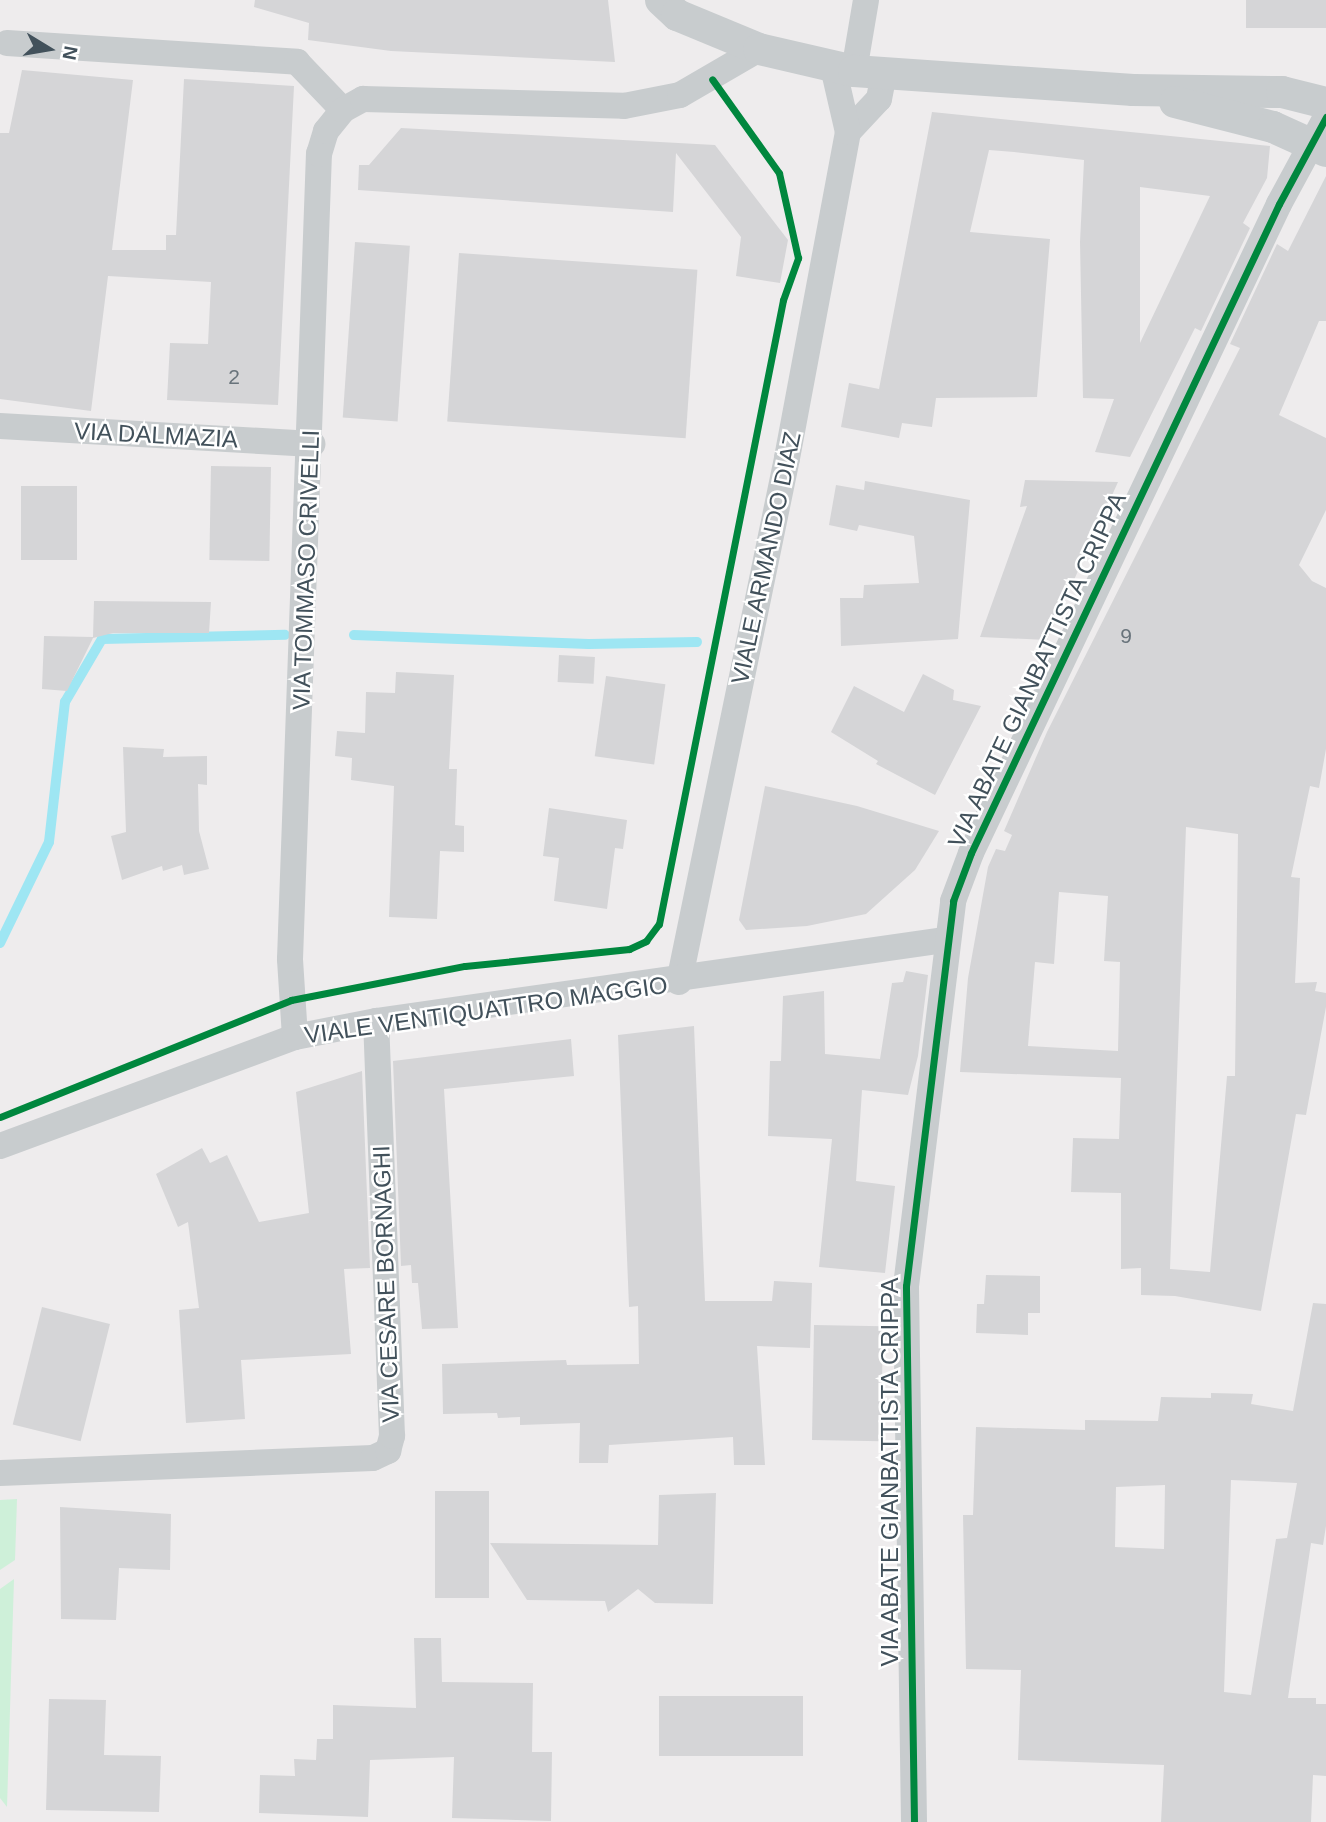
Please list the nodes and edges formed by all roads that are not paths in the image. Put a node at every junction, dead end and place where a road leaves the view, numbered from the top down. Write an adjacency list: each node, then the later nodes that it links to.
1 (661, 0): 4 (street)
2 (866, 0): 5 (street)
3 (6, 43): 8 (street)
4 (759, 49): 5 (street); 8 (street)
5 (857, 71): 6 (street); 9 (street, VIALE ARMANDO DIAZ); 9 (street)
6 (1133, 90): 7 (street); 10 (street)
7 (1326, 103)
8 (343, 110): 12 (street, VIA TOMMASO CRIVELLI)
9 (848, 132): 14 (street, VIALE ARMANDO DIAZ)
10 (1321, 136): 13 (street, VIA ABATE GIANBATTISTA CRIPPA)
11 (0, 426): 12 (street, VIA DALMAZIA)
12 (312, 444): 16 (street, VIA TOMMASO CRIVELLI)
13 (945, 940): 14 (street, VIALE VENTIQUATTRO MAGGIO); 19 (street, VIA ABATE GIANBATTISTA CRIPPA)
14 (679, 982): 15 (street, VIALE VENTIQUATTRO MAGGIO)
15 (376, 1021): 16 (street, VIALE VENTIQUATTRO MAGGIO); 18 (street, VIA CESARE BORNAGHI)
16 (295, 1037): 17 (street, VIALE VENTIQUATTRO MAGGIO)
17 (1, 1150)
18 (0, 1474)
19 (914, 1822)

